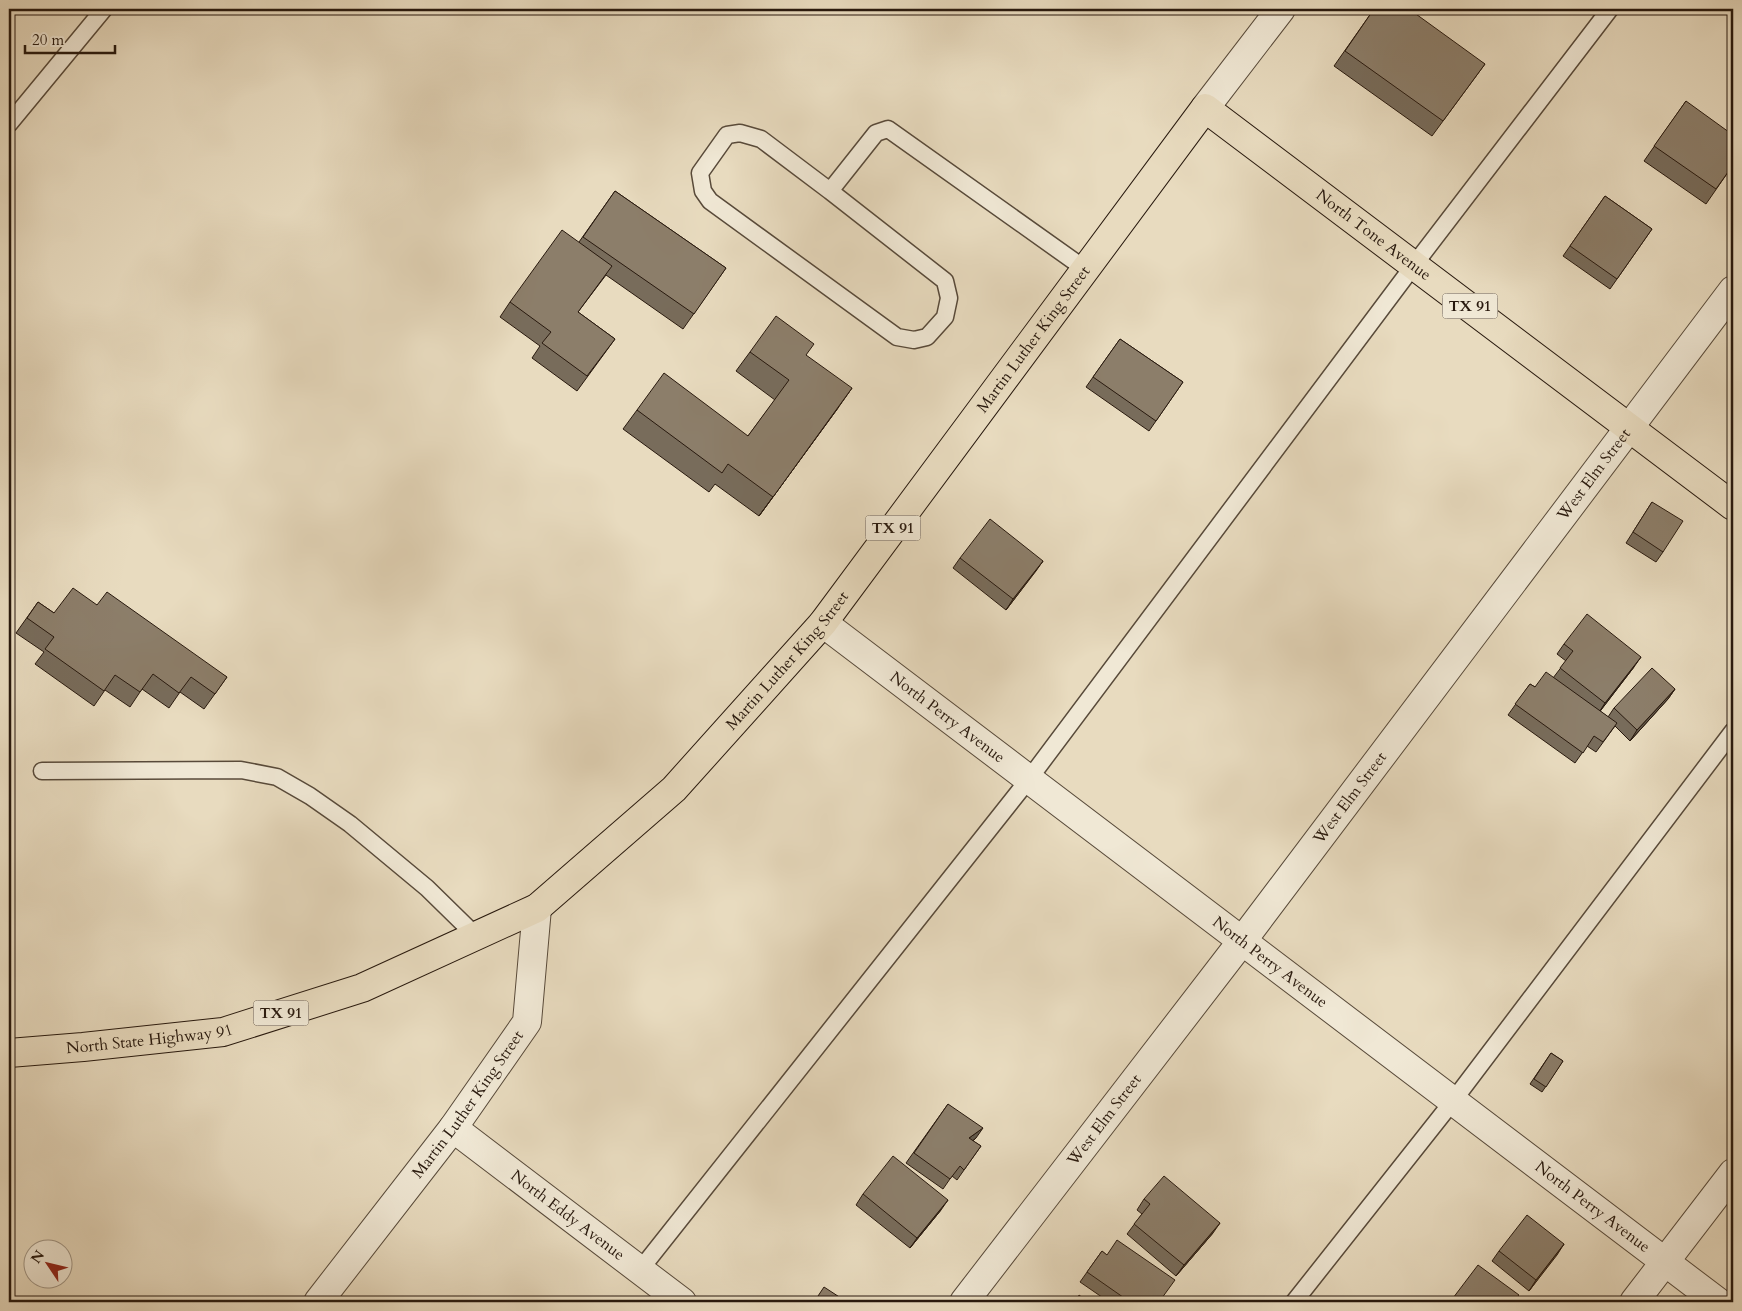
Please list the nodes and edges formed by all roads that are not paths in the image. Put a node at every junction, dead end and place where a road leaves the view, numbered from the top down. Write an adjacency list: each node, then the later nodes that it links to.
1 (104, 9): 5 (lane)
2 (1281, 9): 4 (street, Martin Luther King Street)
3 (1610, 9): 7 (lane)
4 (1205, 108): 7 (main road, North Tone Avenue / TX 91); 8 (main road, Martin Luther King Street / TX 91)
5 (9, 124)
6 (830, 192): 6 (lane); 8 (lane)
7 (1414, 265): 10 (main road, North Tone Avenue / TX 91); 15 (lane)
8 (1085, 269): 12 (main road, Martin Luther King Street / TX 91)
9 (1733, 290): 10 (street, West Elm Street)
10 (1629, 427): 11 (main road, North Tone Avenue / TX 91); 18 (street, West Elm Street)
11 (1733, 506)
12 (823, 623): 15 (street, North Perry Avenue); 16 (main road, Martin Luther King Street / TX 91)
13 (1733, 731): 20 (lane)
14 (42, 771): 17 (lane)
15 (1029, 779): 18 (street, North Perry Avenue); 24 (lane)
16 (537, 908): 17 (main road, North State Highway 91 / TX 91); 21 (street, Martin Luther King Street)
17 (476, 936): 19 (main road, North State Highway 91 / TX 91)
18 (1242, 940): 20 (street, North Perry Avenue); 27 (street, West Elm Street)
19 (9, 1053)
20 (1452, 1101): 23 (street, North Perry Avenue); 28 (lane)
21 (453, 1128): 24 (street, North Eddy Avenue); 25 (street, Martin Luther King Street)
22 (1733, 1173): 23 (street)
23 (1665, 1262): 29 (street); 30 (street, North Perry Avenue)
24 (640, 1270): 26 (street, North Eddy Avenue)
25 (318, 1302)
26 (682, 1302)
27 (964, 1302)
28 (1294, 1302)
29 (1634, 1302)
30 (1718, 1302)

